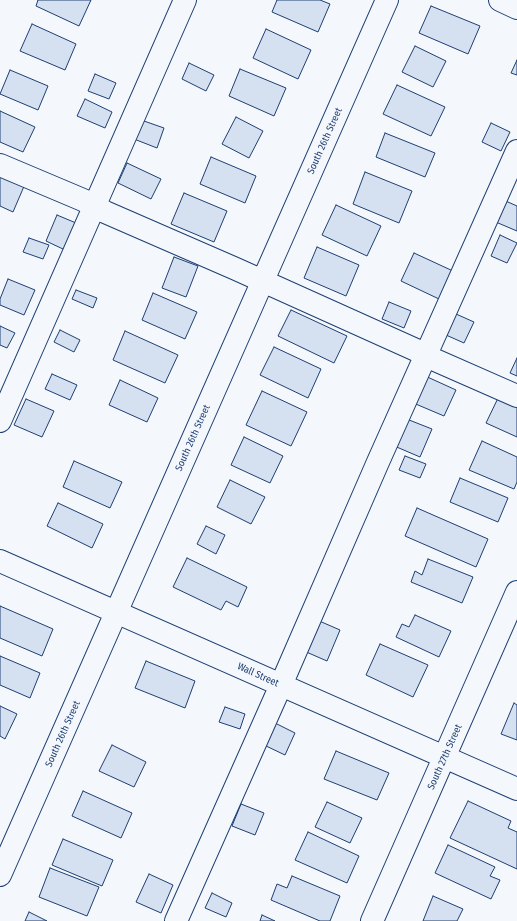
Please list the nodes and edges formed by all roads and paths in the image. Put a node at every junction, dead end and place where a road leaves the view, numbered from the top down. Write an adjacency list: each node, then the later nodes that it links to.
1 (185, 0): 7 (street)
2 (387, 0): 8 (street, South 26th Street)
3 (500, 0): 4 (street)
4 (517, 8)
5 (517, 151): 9 (street)
6 (0, 165): 7 (street)
7 (94, 206): 8 (street); 11 (street)
8 (262, 281): 9 (street); 14 (street, South 26th Street)
9 (426, 356): 10 (street); 15 (street)
10 (517, 396)
11 (0, 421)
12 (0, 561): 14 (street, Wall Street)
13 (517, 592): 16 (street, South 27th Street)
14 (116, 613): 15 (street, Wall Street); 18 (street, South 26th Street)
15 (281, 685): 16 (street, Wall Street); 19 (street)
16 (445, 757): 17 (street, Wall Street); 20 (street, South 27th Street)
17 (517, 789)
18 (0, 875)
19 (176, 921)
20 (372, 921)

